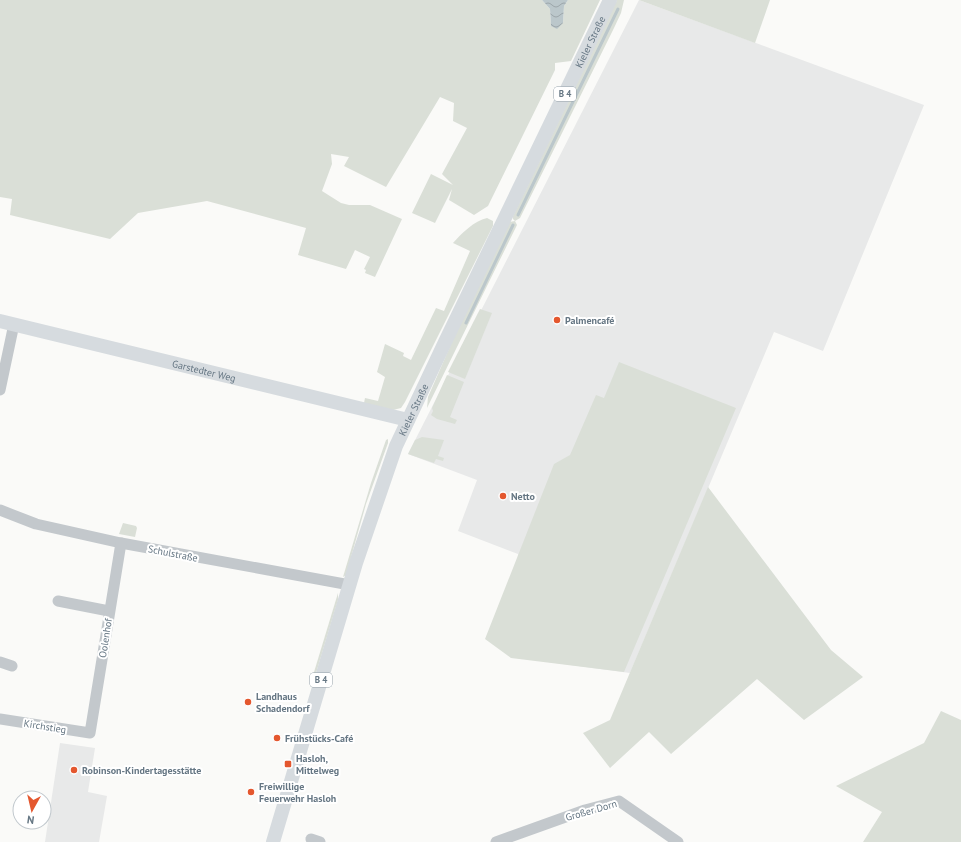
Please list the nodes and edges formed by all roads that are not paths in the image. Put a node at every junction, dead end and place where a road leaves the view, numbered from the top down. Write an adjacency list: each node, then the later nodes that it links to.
1 (610, 0): 4 (main road, Kieler Straße / B 4)
2 (7, 322): 3 (street); 4 (main road, Garstedter Weg)
3 (0, 390)
4 (408, 420): 7 (main road, Kieler Straße / B 4)
5 (0, 510): 6 (street, Schulstraße)
6 (120, 543): 7 (street, Schulstraße); 9 (street, Oolenhof)
7 (350, 585): 14 (main road, Kieler Straße / B 4)
8 (58, 601): 9 (street)
9 (109, 611): 13 (street, Oolenhof)
10 (0, 662): 11 (street)
11 (12, 666)
12 (0, 719): 13 (street, Kirchstieg)
13 (90, 733)
14 (273, 842)
15 (496, 842): 16 (street, Großer Dorn)
16 (678, 842)

